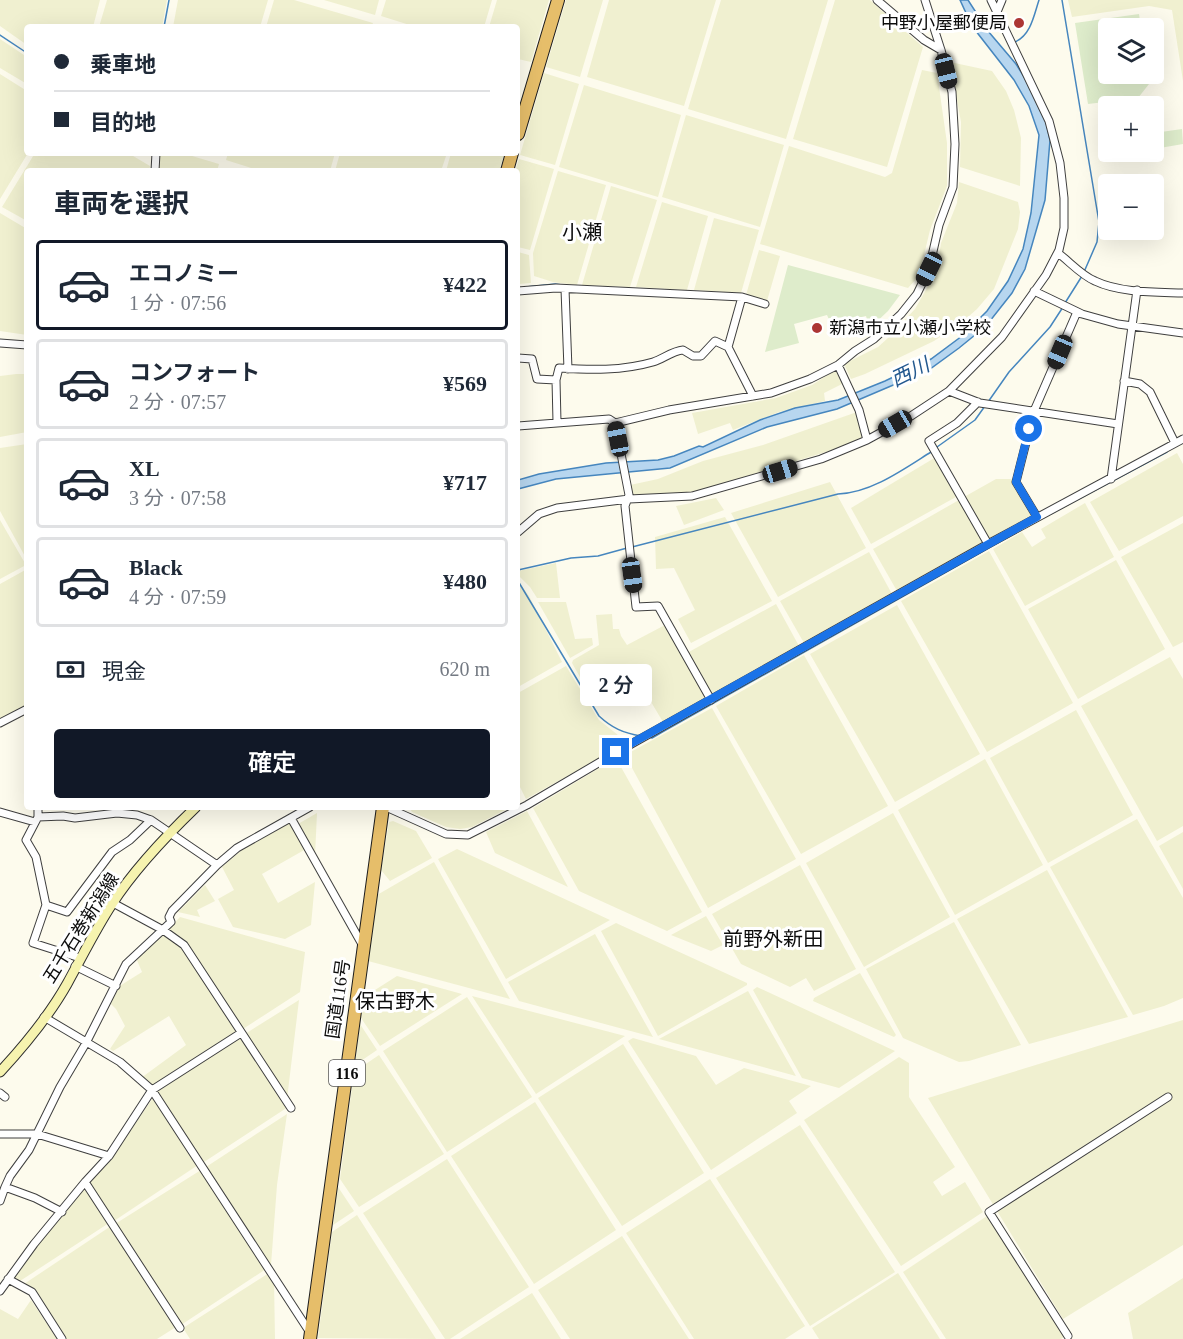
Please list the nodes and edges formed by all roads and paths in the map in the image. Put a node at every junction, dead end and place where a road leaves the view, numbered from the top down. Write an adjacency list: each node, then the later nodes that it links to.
1 (558, 0): 8 (highway)
2 (877, 0): 7 (street)
3 (925, 0): 7 (street)
4 (991, 0): 6 (street)
5 (1002, 0): 6 (street)
6 (998, 12): 9 (street)
7 (941, 50): 24 (street)
8 (520, 128)
9 (1058, 253): 11 (street); 13 (street)
10 (565, 289): 12 (street); 15 (street); 25 (street)
11 (1137, 290): 14 (street); 18 (street)
12 (520, 291)
13 (1034, 291): 17 (street); 28 (street)
14 (1183, 292)
15 (742, 297): 16 (street); 22 (street)
16 (765, 304)
17 (1077, 312): 18 (street); 31 (street)
18 (1132, 326): 19 (street); 27 (street)
19 (1183, 333)
20 (0, 343): 21 (street)
21 (24, 345)
22 (728, 347): 25 (street); 29 (street)
23 (520, 358): 26 (street)
24 (838, 365): 29 (street); 37 (street)
25 (568, 369): 26 (street)
26 (556, 380): 32 (street)
27 (1124, 381): 34 (street); 38 (street)
28 (948, 391): 30 (street); 37 (street)
29 (753, 396): 33 (street)
30 (978, 402): 31 (street); 43 (street)
31 (1034, 411): 34 (street); 41 (street)
32 (557, 422): 33 (street); 35 (street)
33 (615, 423): 40 (street)
34 (1118, 424): 39 (street)
35 (520, 426)
36 (1183, 439): 38 (street)
37 (867, 440): 40 (street)
38 (1175, 443): 39 (street)
39 (1111, 479): 41 (street)
40 (629, 499): 42 (street); 44 (street)
41 (1037, 517): 43 (street)
42 (520, 530)
43 (988, 544): 44 (street)
44 (711, 700): 47 (street)
45 (24, 711): 46 (street)
46 (0, 723)
47 (520, 809)
48 (38, 810): 59 (street)
49 (91, 810): 57 (street)
50 (193, 810): 61 (main road, 五千石巻新潟線)
51 (305, 810): 58 (street)
52 (384, 810): 66 (highway, 国道116号 / 116)
53 (391, 810): 54 (street)
54 (517, 810)
55 (131, 811): 57 (street); 60 (street)
56 (0, 812): 59 (street)
57 (94, 814): 59 (street)
58 (291, 818): 62 (street); 66 (street)
59 (37, 819): 64 (street)
60 (151, 820): 61 (street); 64 (street)
61 (170, 834): 62 (street); 63 (main road, 五千石巻新潟線)
62 (217, 864): 65 (street)
63 (113, 903): 65 (street); 67 (main road, 五千石巻新潟線)
64 (46, 905): 67 (street)
65 (163, 930): 68 (street); 70 (street)
66 (363, 947): 86 (highway, 国道116号 / 116)
67 (78, 962): 68 (street); 69 (main road, 五千石巻新潟線)
68 (116, 986): 71 (street)
69 (44, 1017): 71 (street); 72 (main road, 五千石巻新潟線)
70 (241, 1033): 73 (street); 75 (street)
71 (87, 1043): 73 (street); 77 (street)
72 (0, 1072)
73 (152, 1090): 78 (street); 86 (street)
74 (1168, 1097): 87 (street)
75 (291, 1108)
76 (0, 1134): 77 (street)
77 (37, 1134): 78 (street); 80 (street)
78 (109, 1156): 79 (street)
79 (85, 1182): 82 (street); 85 (street)
80 (5, 1187): 81 (street); 82 (street)
81 (0, 1201)
82 (62, 1212): 83 (street)
83 (4, 1281): 84 (street); 88 (street)
84 (0, 1291)
85 (180, 1328)
86 (310, 1336)
87 (1068, 1336)
88 (62, 1339)

